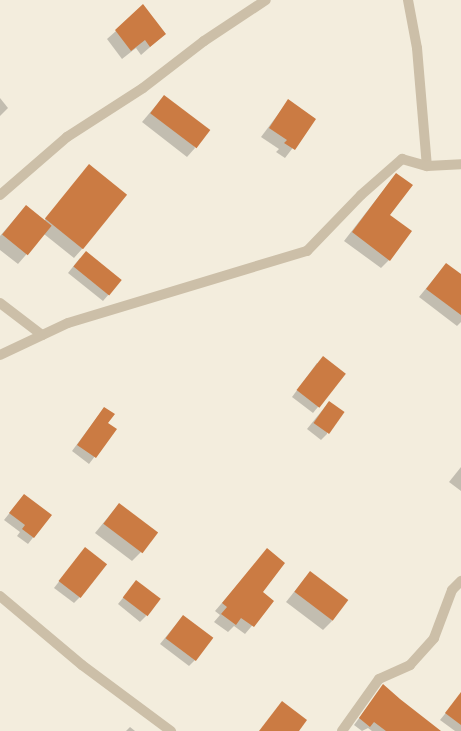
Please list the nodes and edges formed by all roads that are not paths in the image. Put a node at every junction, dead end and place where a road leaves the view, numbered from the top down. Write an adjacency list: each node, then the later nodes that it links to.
1 (266, 0): 5 (street)
2 (408, 0): 4 (street)
3 (461, 164): 4 (street)
4 (427, 166): 7 (street)
5 (0, 195)
6 (0, 303): 7 (street)
7 (42, 335): 8 (street)
8 (0, 355)
9 (461, 581): 12 (street)
10 (0, 596): 11 (street)
11 (171, 731)
12 (342, 731)

